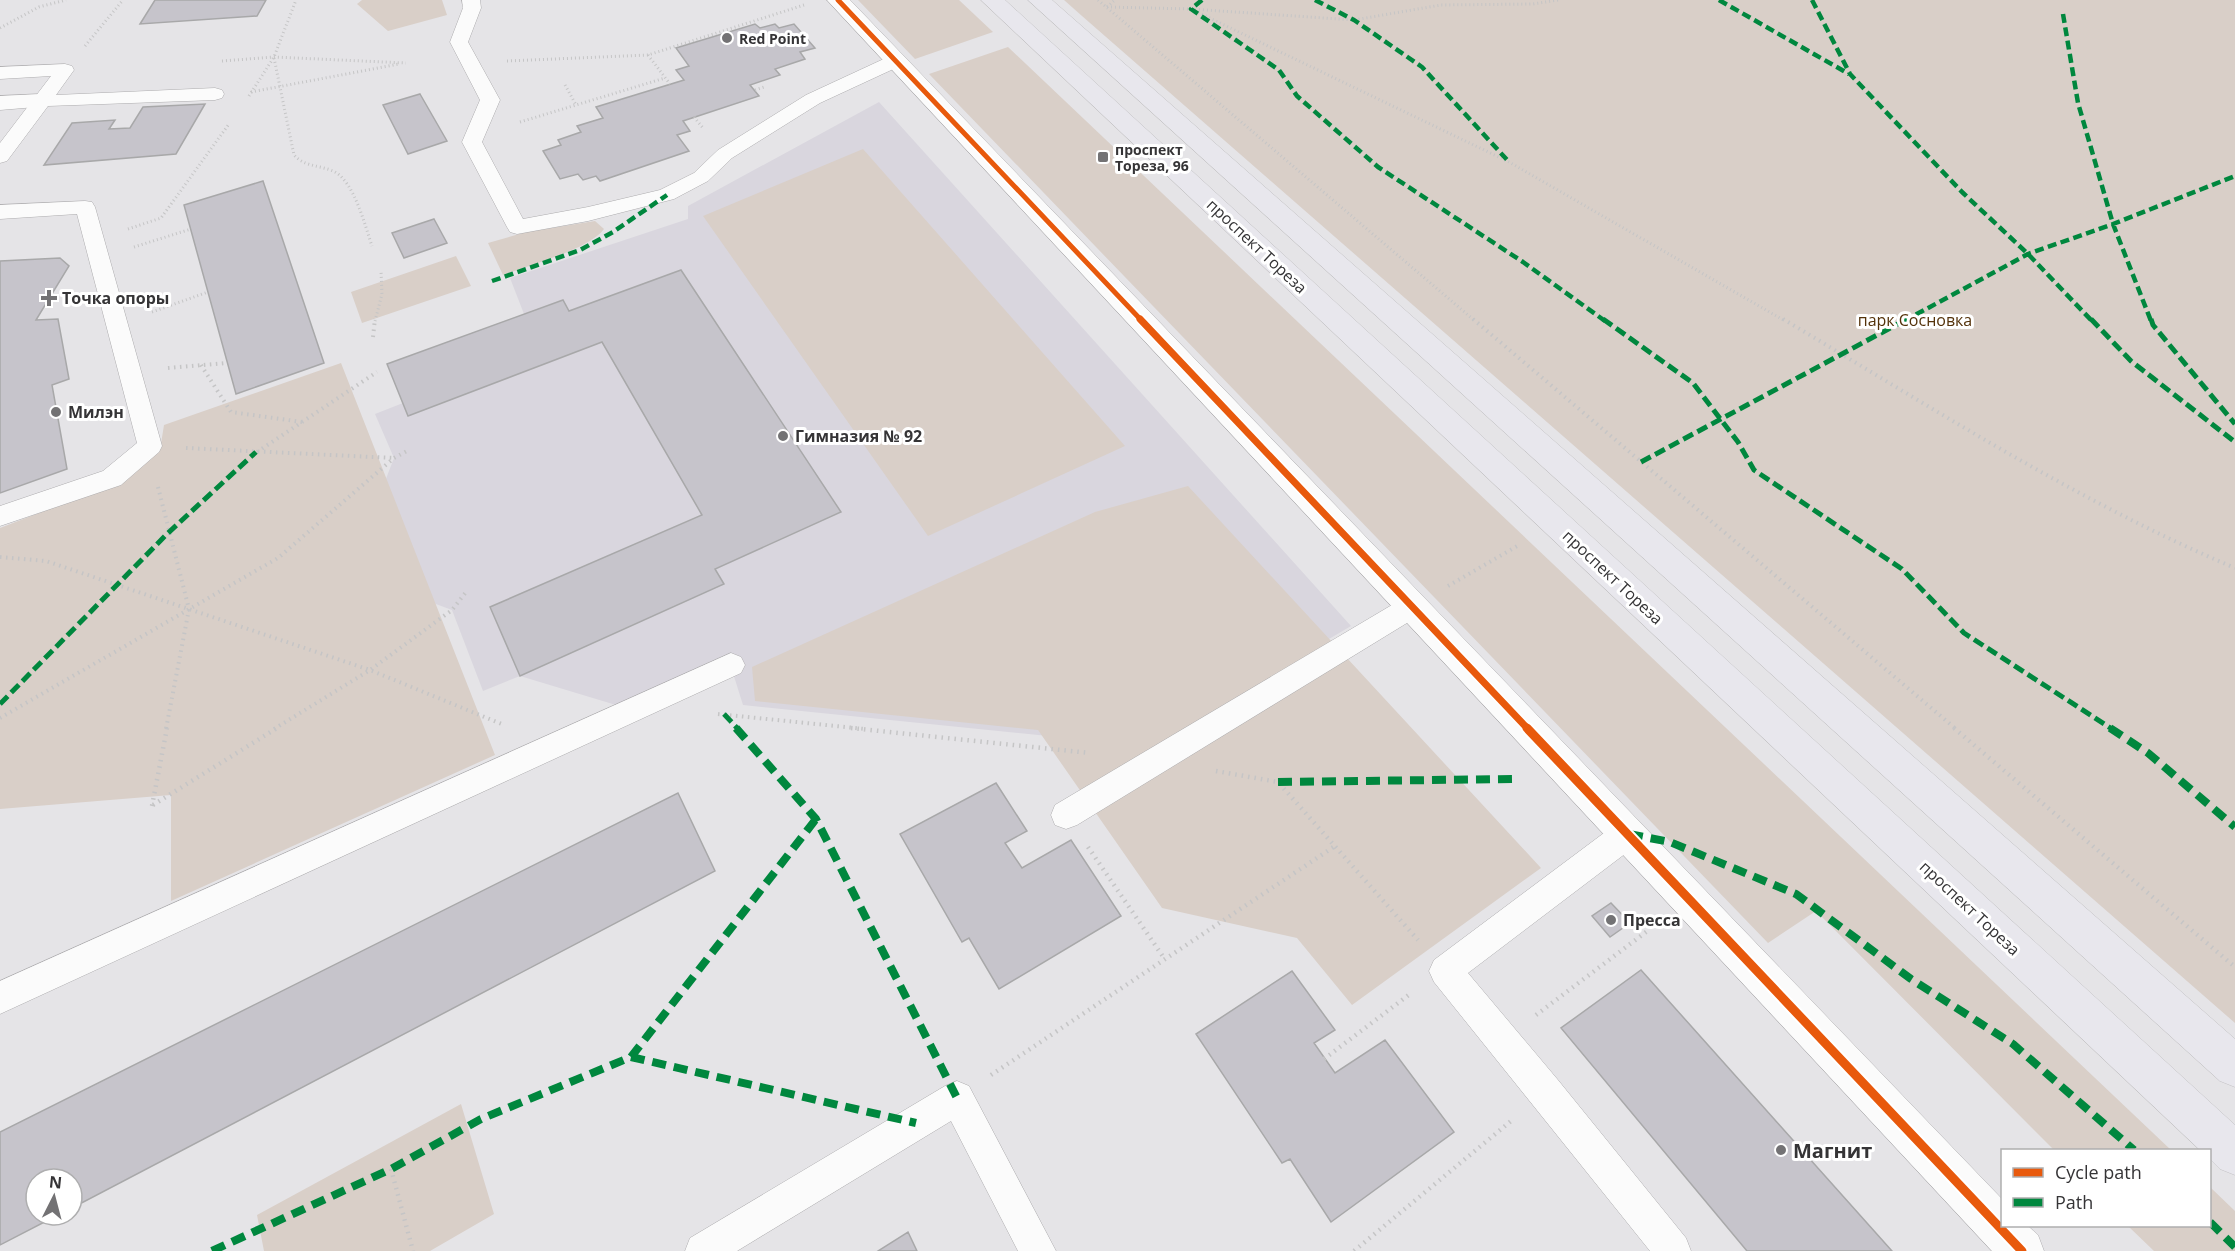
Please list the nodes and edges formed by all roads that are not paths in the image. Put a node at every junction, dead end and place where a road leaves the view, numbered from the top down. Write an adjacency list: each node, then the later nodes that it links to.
1 (471, 0): 5 (lane)
2 (837, 0): 5 (street)
3 (992, 0): 19 (main road, проспект Тореза)
4 (1039, 0): 18 (main road)
5 (895, 61): 13 (street)
6 (0, 73): 8 (lane)
7 (215, 94): 8 (lane)
8 (40, 101): 9 (street); 10 (lane)
9 (0, 103)
10 (0, 157)
11 (0, 212): 12 (lane)
12 (0, 516)
13 (1411, 607): 15 (lane); 16 (street)
14 (731, 664): 17 (lane)
15 (1066, 815)
16 (1627, 834): 22 (lane); 23 (street)
17 (0, 998)
18 (2235, 1066)
19 (2235, 1154)
20 (703, 1251): 21 (lane)
21 (1038, 1251)
22 (1673, 1251)
23 (2022, 1251)

